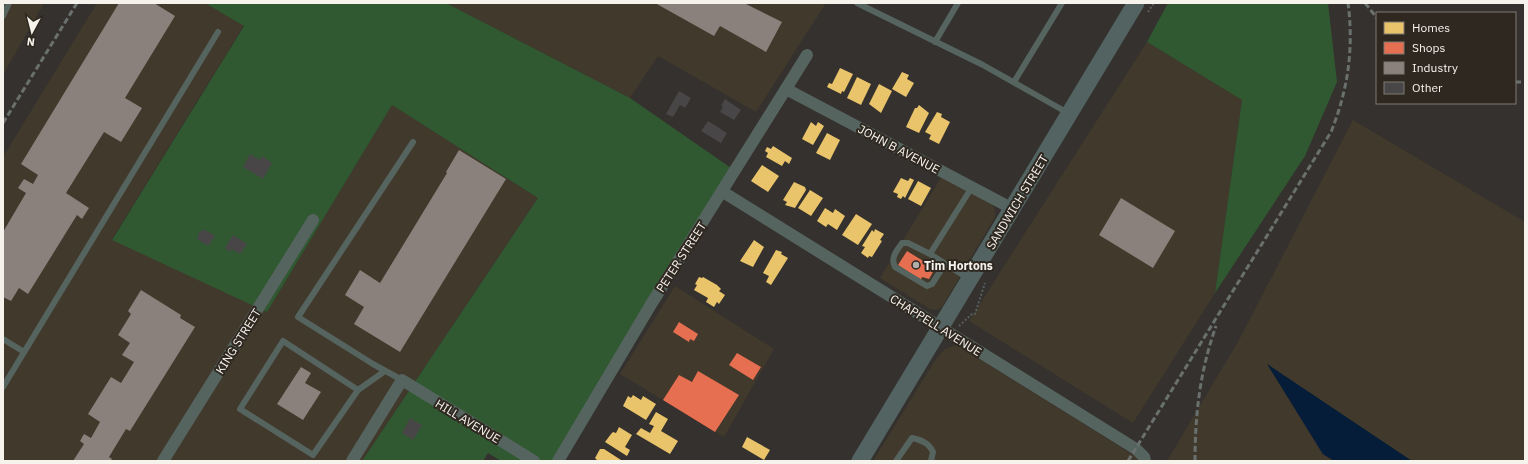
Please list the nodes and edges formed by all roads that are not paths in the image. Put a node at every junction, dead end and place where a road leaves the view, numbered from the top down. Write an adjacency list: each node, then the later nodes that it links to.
1 (9, 3): 6 (lane)
2 (857, 3): 8 (lane)
3 (958, 3): 8 (lane)
4 (1062, 3): 10 (lane)
5 (1136, 3): 12 (main road, SANDWICH STREET)
6 (3, 16)
7 (218, 32): 23 (lane)
8 (935, 42): 10 (lane)
9 (807, 55): 11 (street, PETER STREET)
10 (1014, 82): 12 (lane)
11 (786, 89): 14 (street, JOHN B AVENUE); 15 (street, PETER STREET)
12 (1069, 114): 16 (main road, SANDWICH STREET)
13 (413, 142): 24 (lane)
14 (972, 187): 16 (street, JOHN B AVENUE); 18 (lane)
15 (723, 192): 21 (street, CHAPPELL AVENUE); 32 (street, PETER STREET)
16 (1013, 209): 20 (main road, SANDWICH STREET)
17 (313, 220): 29 (street, KING STREET)
18 (930, 254): 19 (lane); 19 (lane)
19 (945, 264): 20 (lane)
20 (970, 279): 21 (main road, SANDWICH STREET)
21 (946, 331): 33 (main road, SANDWICH STREET); 36 (street, CHAPPELL AVENUE)
22 (3, 339): 23 (lane)
23 (24, 352): 25 (lane)
24 (385, 371): 26 (lane); 28 (lane)
25 (5, 377): 27 (lane)
26 (402, 380): 30 (street); 31 (street, HILL AVENUE)
27 (3, 387)
28 (358, 390): 28 (lane)
29 (163, 461)
30 (352, 461)
31 (534, 461)
32 (558, 461)
33 (860, 461)
34 (896, 461): 35 (lane)
35 (931, 461)
36 (1145, 461)

